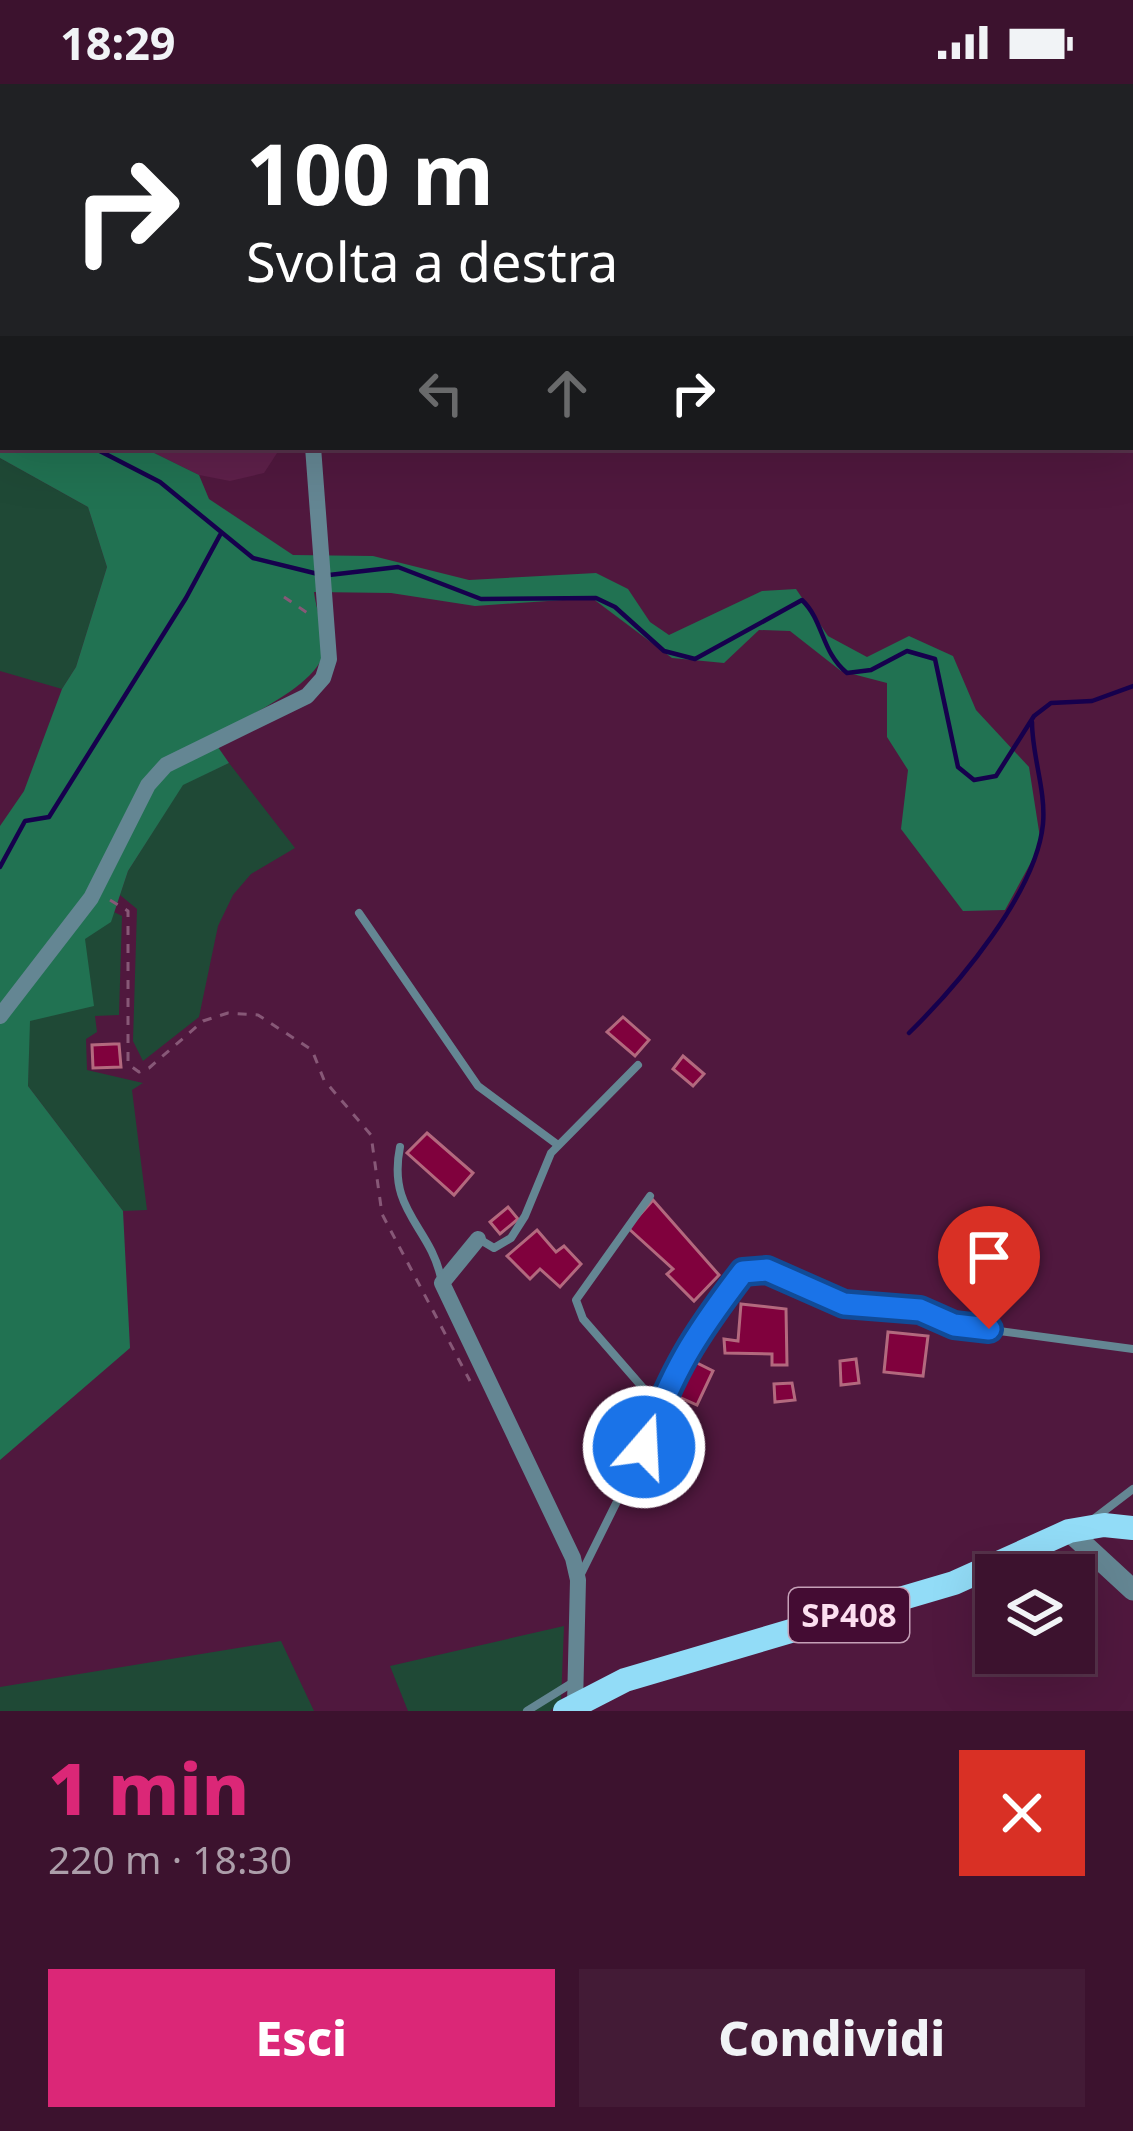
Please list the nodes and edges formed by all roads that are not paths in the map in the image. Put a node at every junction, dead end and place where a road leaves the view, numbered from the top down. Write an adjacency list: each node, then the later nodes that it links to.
1 (309, 450): 3 (street)
2 (359, 913): 5 (lane)
3 (0, 1016)
4 (638, 1065): 5 (lane)
5 (558, 1145): 8 (lane)
6 (400, 1147): 9 (lane)
7 (650, 1196): 11 (lane)
8 (478, 1239): 9 (street)
9 (442, 1283): 15 (street)
10 (1133, 1349): 11 (lane)
11 (657, 1404): 15 (lane)
12 (1133, 1489): 13 (lane)
13 (1077, 1528): 14 (main road, SP408); 16 (street); 17 (main road, SP408)
14 (1133, 1528)
15 (578, 1580): 17 (street)
16 (1133, 1590)
17 (571, 1699): 18 (lane)
18 (527, 1711)

